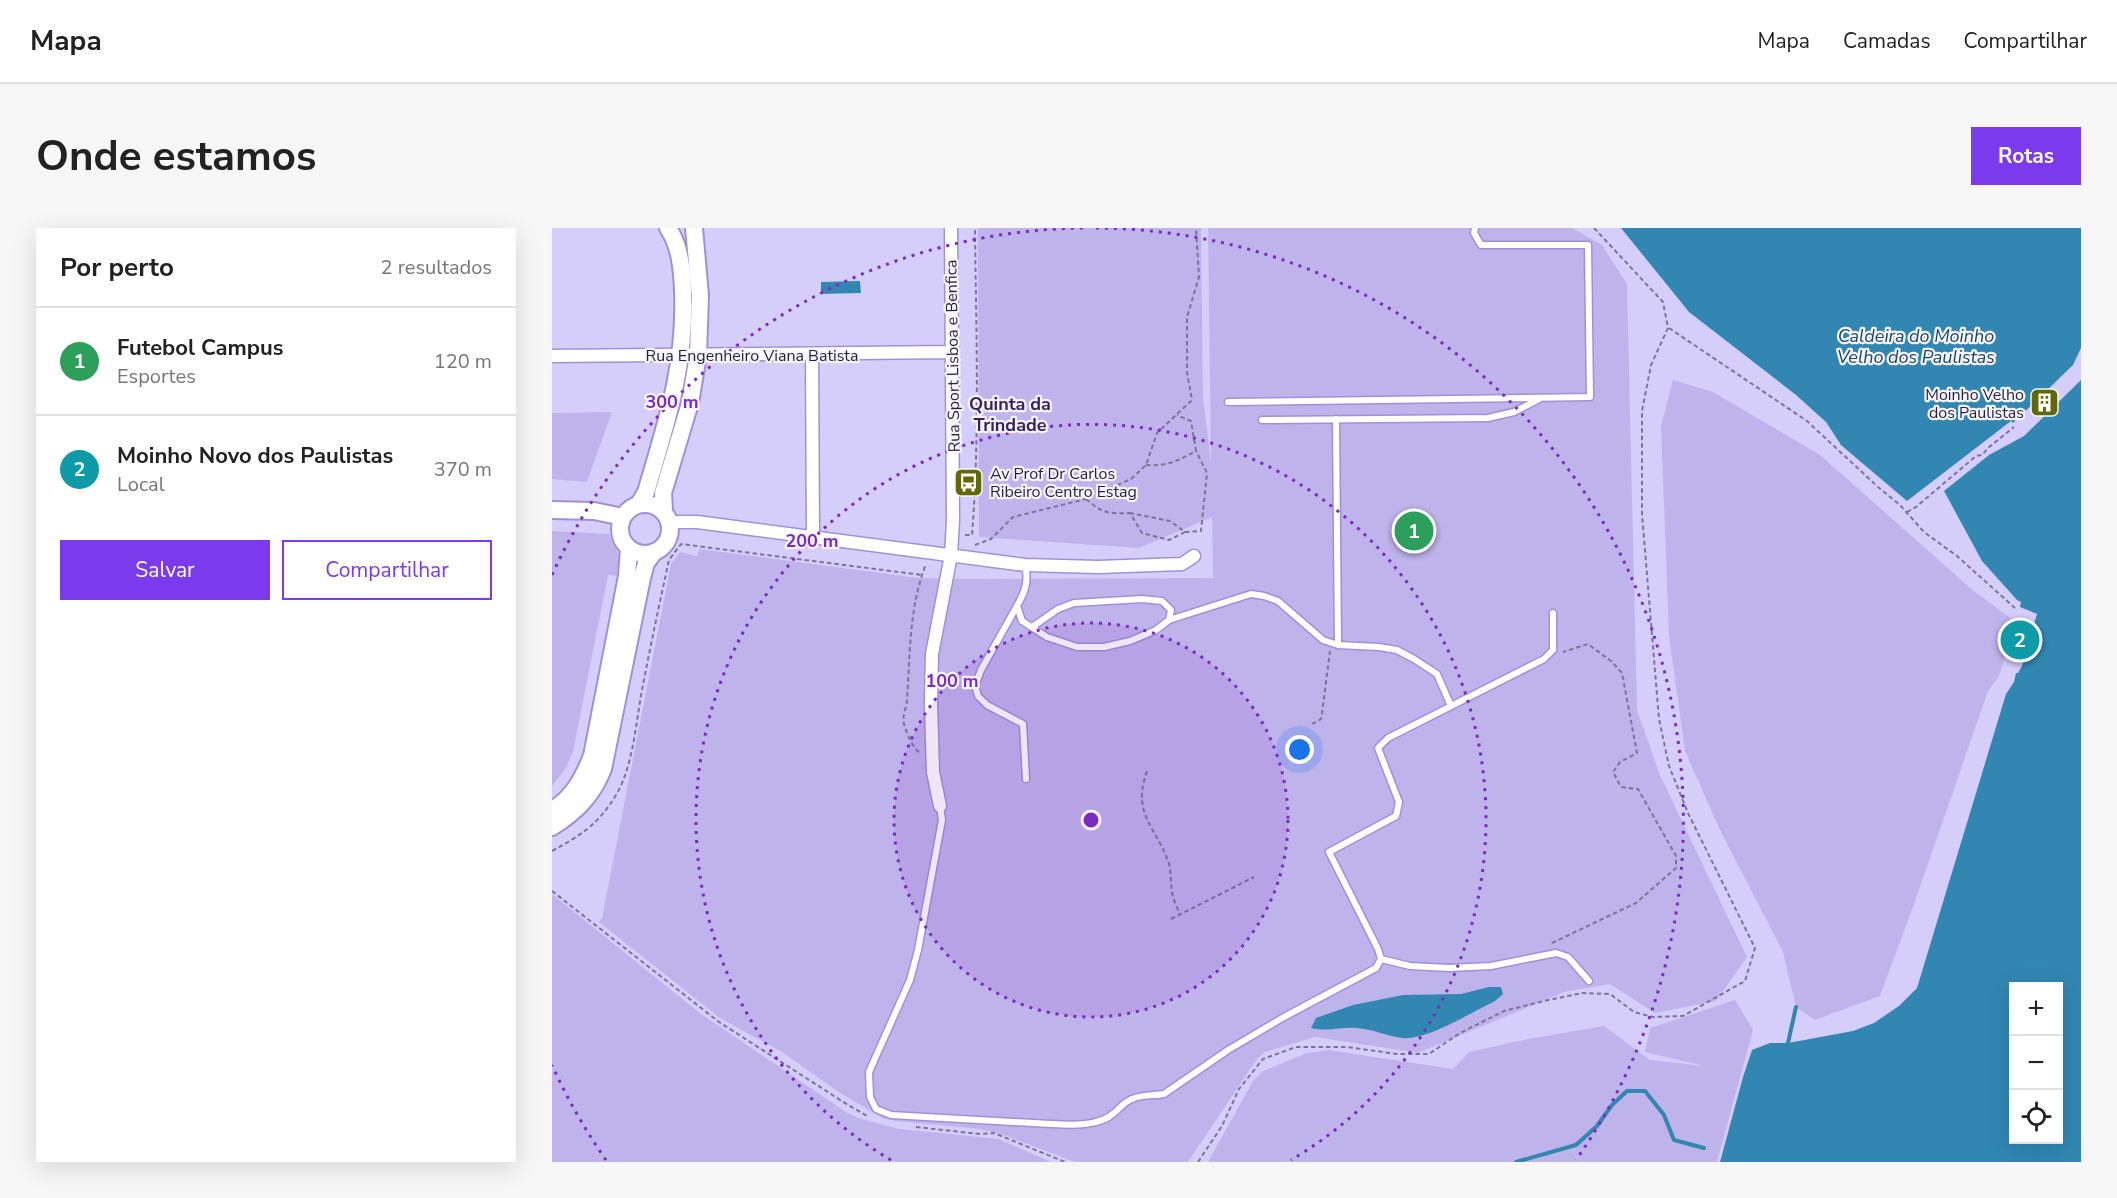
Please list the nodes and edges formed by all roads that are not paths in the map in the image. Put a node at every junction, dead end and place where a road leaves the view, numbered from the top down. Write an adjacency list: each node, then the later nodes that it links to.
1 (668, 228): 7 (main road)
2 (694, 228): 7 (main road)
3 (951, 228): 5 (street, Rua Sport Lisboa e Benfica)
4 (1475, 228): 9 (lane)
5 (952, 352): 6 (street, Rua Engenheiro Viana Batista); 20 (street, Rua Sport Lisboa e Benfica)
6 (812, 354): 7 (street, Rua Engenheiro Viana Batista); 17 (street)
7 (689, 355): 8 (street, Rua Engenheiro Viana Batista); 13 (main road); 15 (main road)
8 (552, 356)
9 (1541, 398): 10 (lane); 11 (lane)
10 (1228, 402)
11 (1336, 419): 12 (lane); 27 (lane)
12 (1262, 420)
13 (639, 504): 15 (main road); 16 (main road)
14 (552, 510): 16 (main road)
15 (667, 516): 17 (street); 19 (main road)
16 (623, 517): 18 (main road)
17 (813, 536): 20 (street)
18 (629, 548): 19 (main road); 31 (main road)
19 (654, 552): 32 (main road)
20 (951, 555): 22 (street); 30 (street, Rua Sport Lisboa e Benfica)
21 (1194, 556): 22 (street)
22 (1025, 565): 23 (lane)
23 (1017, 606): 26 (lane); 29 (lane)
24 (1553, 613): 28 (lane)
25 (1169, 620): 26 (lane); 26 (lane); 27 (lane)
26 (1032, 627)
27 (1334, 644): 28 (lane)
28 (1451, 706): 33 (lane)
29 (1026, 779)
30 (940, 806): 33 (lane)
31 (552, 810)
32 (552, 827)
33 (1381, 959): 34 (lane)
34 (1589, 981)

